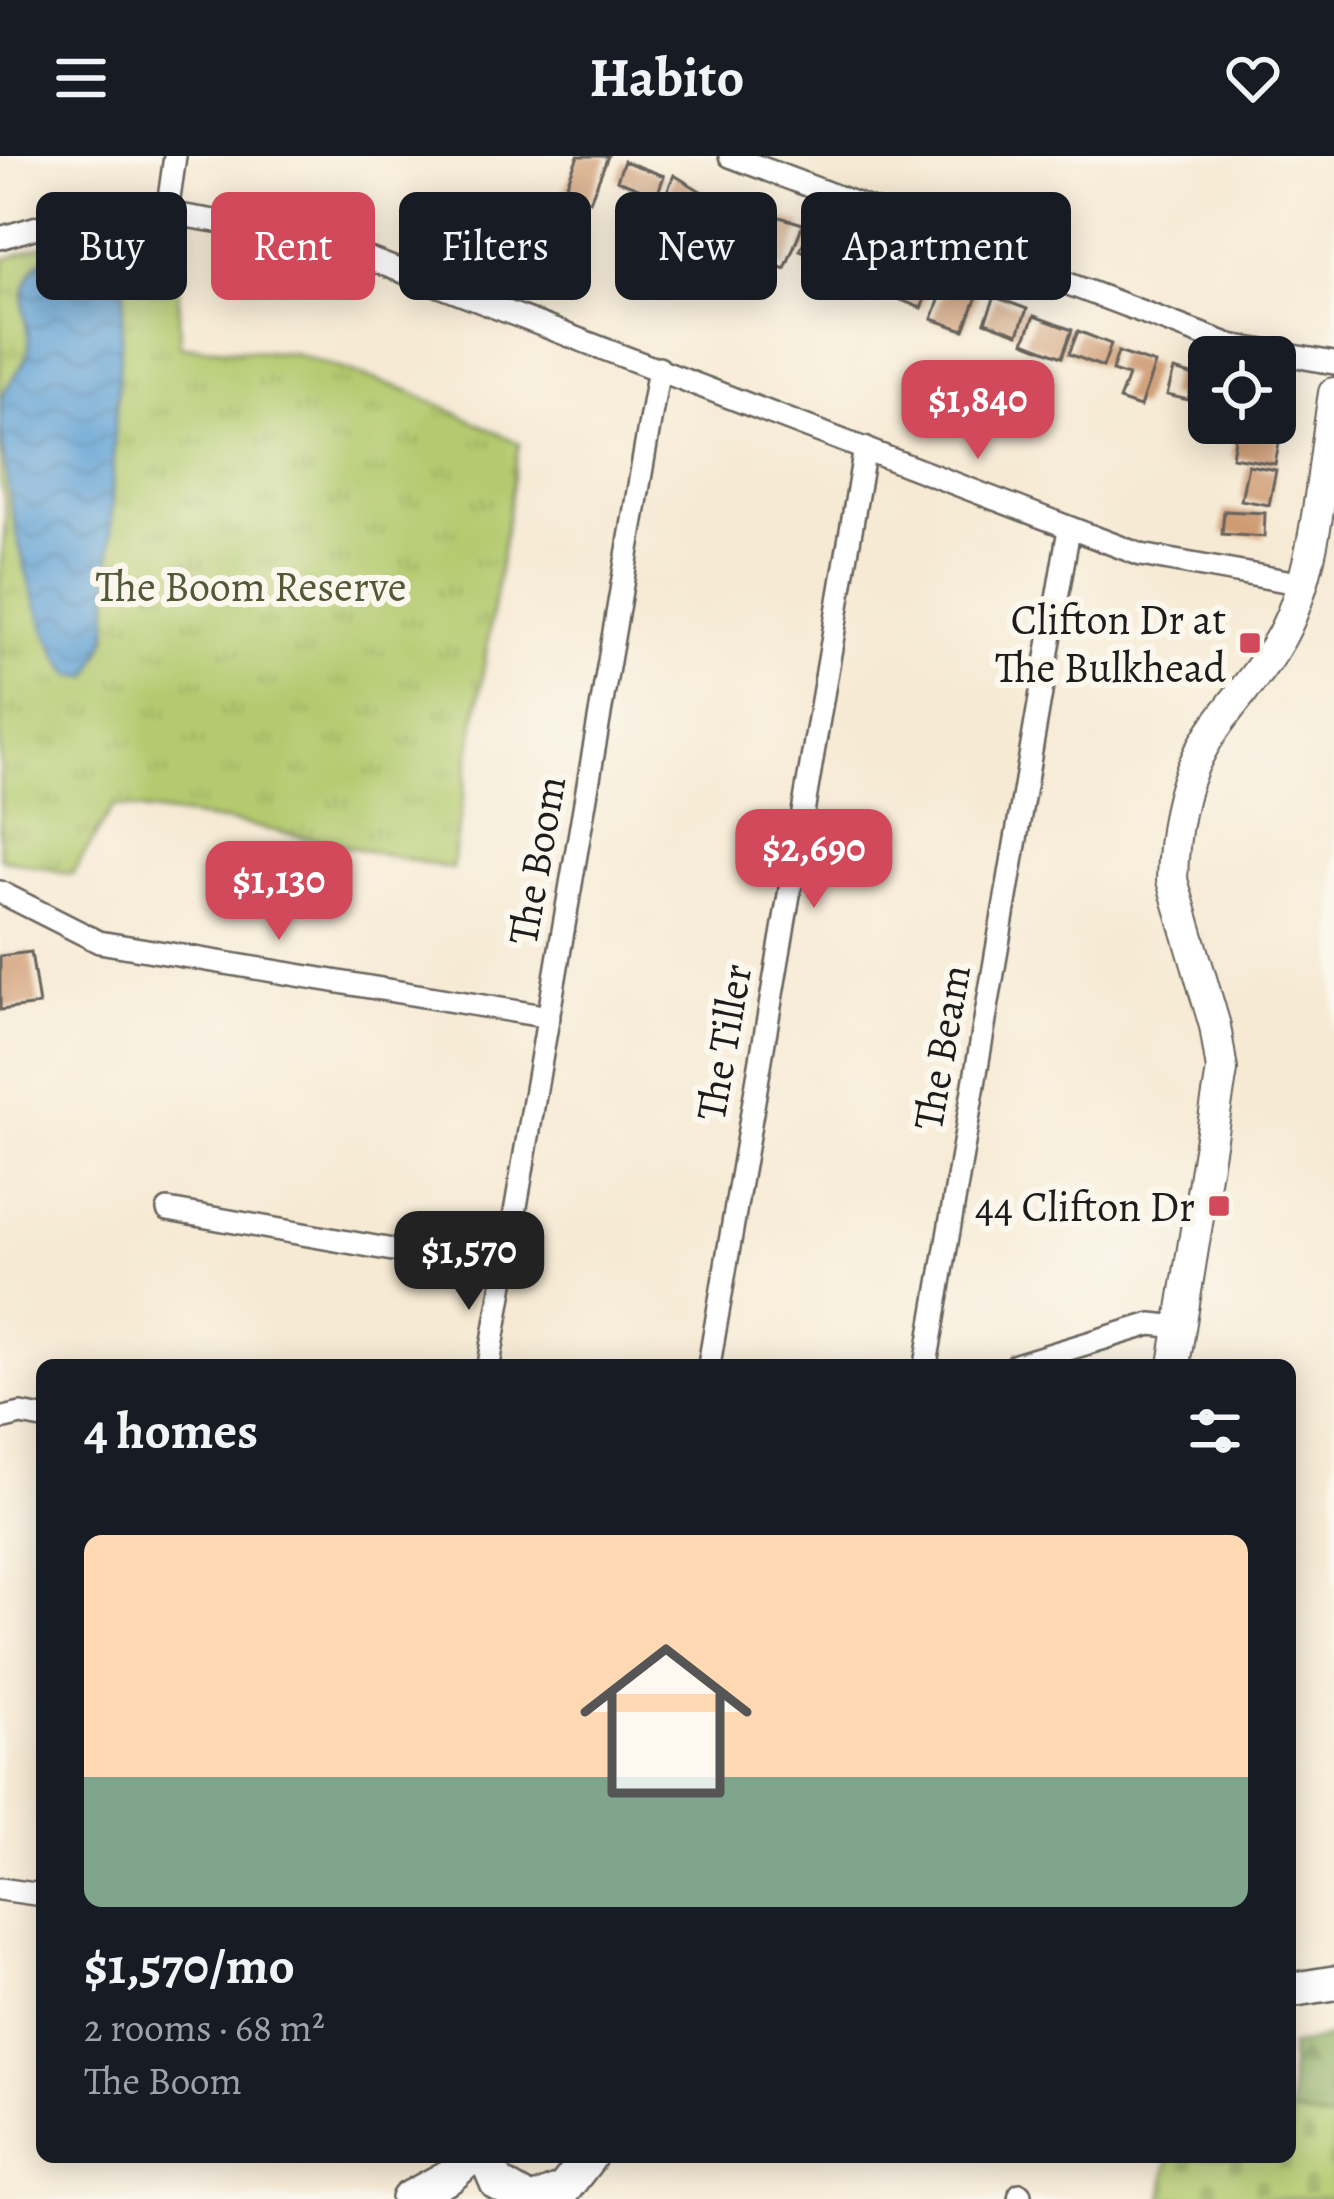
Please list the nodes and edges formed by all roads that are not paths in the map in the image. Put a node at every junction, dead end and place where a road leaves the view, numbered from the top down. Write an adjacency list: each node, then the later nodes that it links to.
1 (175, 156): 3 (street)
2 (730, 156): 7 (street)
3 (170, 192)
4 (187, 216): 8 (street)
5 (36, 227): 6 (street)
6 (0, 238)
7 (1334, 363)
8 (659, 368): 10 (street); 14 (street, The Boom)
9 (1334, 394): 12 (street)
10 (865, 448): 11 (street); 19 (street, The Tiller)
11 (1069, 529): 12 (street); 20 (street, The Beam)
12 (1303, 584): 17 (street)
13 (0, 892): 14 (street)
14 (549, 1017): 16 (street, The Boom)
15 (168, 1210): 16 (street)
16 (505, 1270): 18 (street, The Boom)
17 (1180, 1327): 21 (street); 22 (street)
18 (490, 1359)
19 (710, 1359)
20 (927, 1359)
21 (1036, 1359)
22 (1175, 1359)
23 (3, 1417): 24 (street)
24 (36, 1418)
25 (0, 1889): 26 (street)
26 (36, 1893)
27 (1334, 1960): 28 (main road)
28 (1296, 1965)
29 (1334, 1983): 30 (main road)
30 (1296, 1989)
31 (464, 2163): 34 (main road)
32 (489, 2163): 33 (main road)
33 (549, 2185)
34 (408, 2199)

